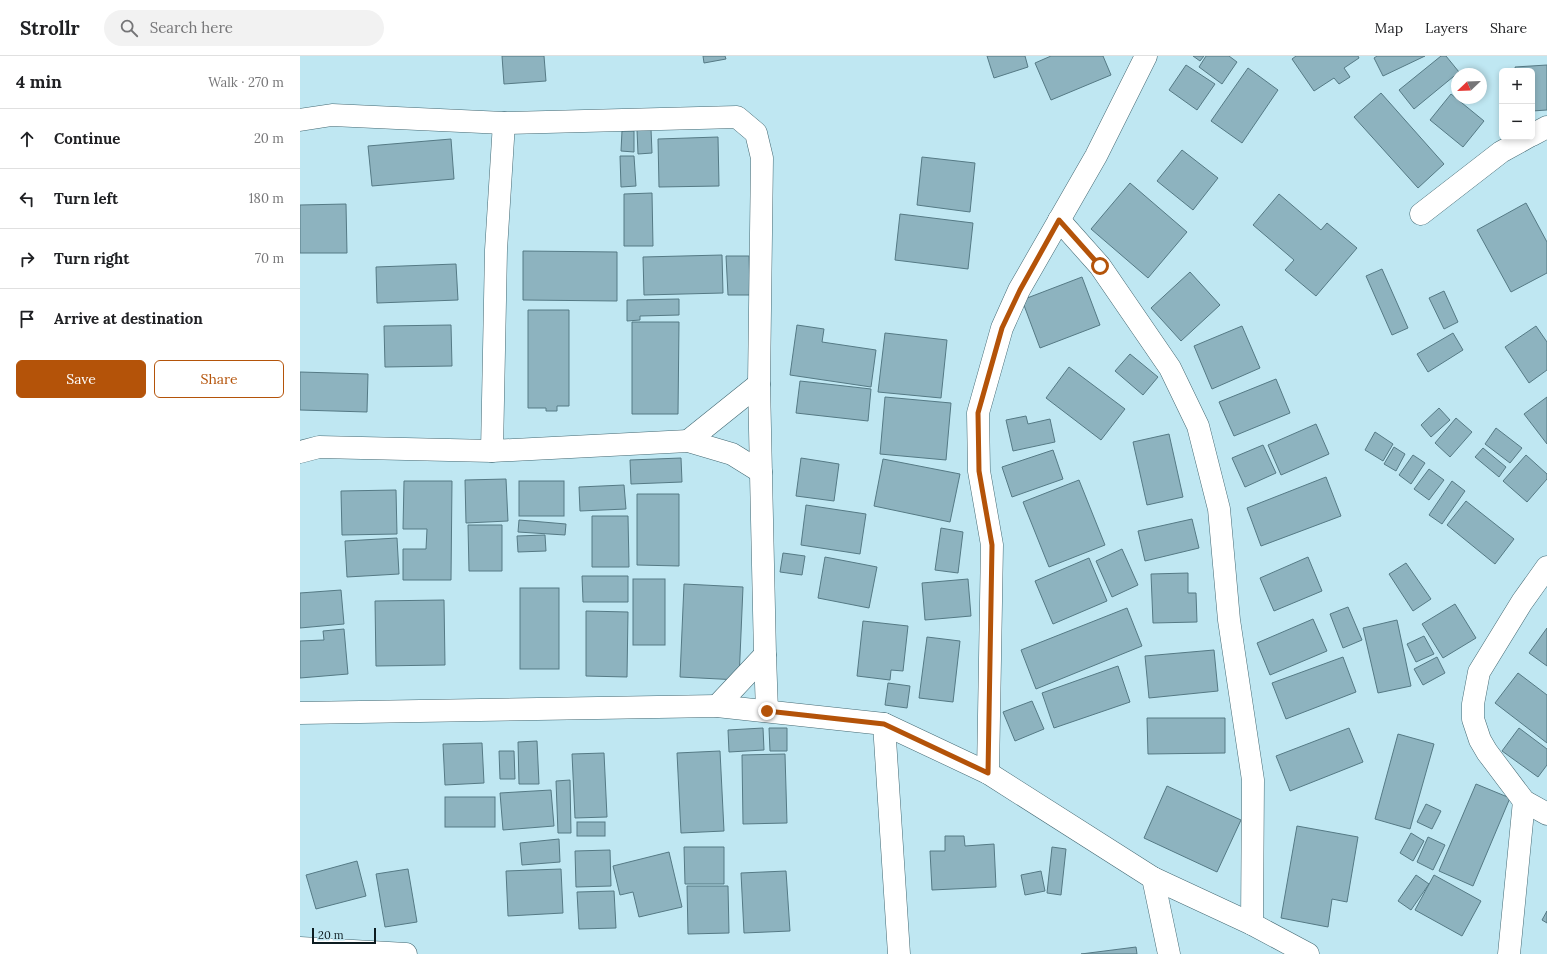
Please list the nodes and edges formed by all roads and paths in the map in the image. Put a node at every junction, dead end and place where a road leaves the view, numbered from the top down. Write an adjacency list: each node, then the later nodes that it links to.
1 (1146, 56): 8 (street)
2 (300, 120): 3 (street)
3 (504, 123): 9 (street); 11 (street)
4 (1547, 127): 5 (street)
5 (1535, 133)
6 (1523, 140): 7 (street)
7 (1421, 214)
8 (1059, 220): 20 (street); 24 (street)
9 (759, 384): 10 (street); 13 (street)
10 (688, 441): 11 (street); 13 (street)
11 (492, 451): 12 (street)
12 (300, 452)
13 (761, 472): 15 (street)
14 (1547, 567): 21 (street)
15 (765, 655): 16 (street); 17 (street)
16 (717, 706): 17 (street); 18 (street)
17 (767, 711): 19 (street)
18 (300, 713)
19 (884, 724): 20 (street); 27 (street)
20 (988, 773): 23 (street)
21 (1524, 801): 22 (street); 30 (street)
22 (1547, 814)
23 (1153, 878): 24 (street); 28 (street)
24 (1252, 924): 29 (street)
25 (300, 948): 26 (street)
26 (406, 954)
27 (899, 954)
28 (1169, 954)
29 (1308, 954)
30 (1509, 954)

